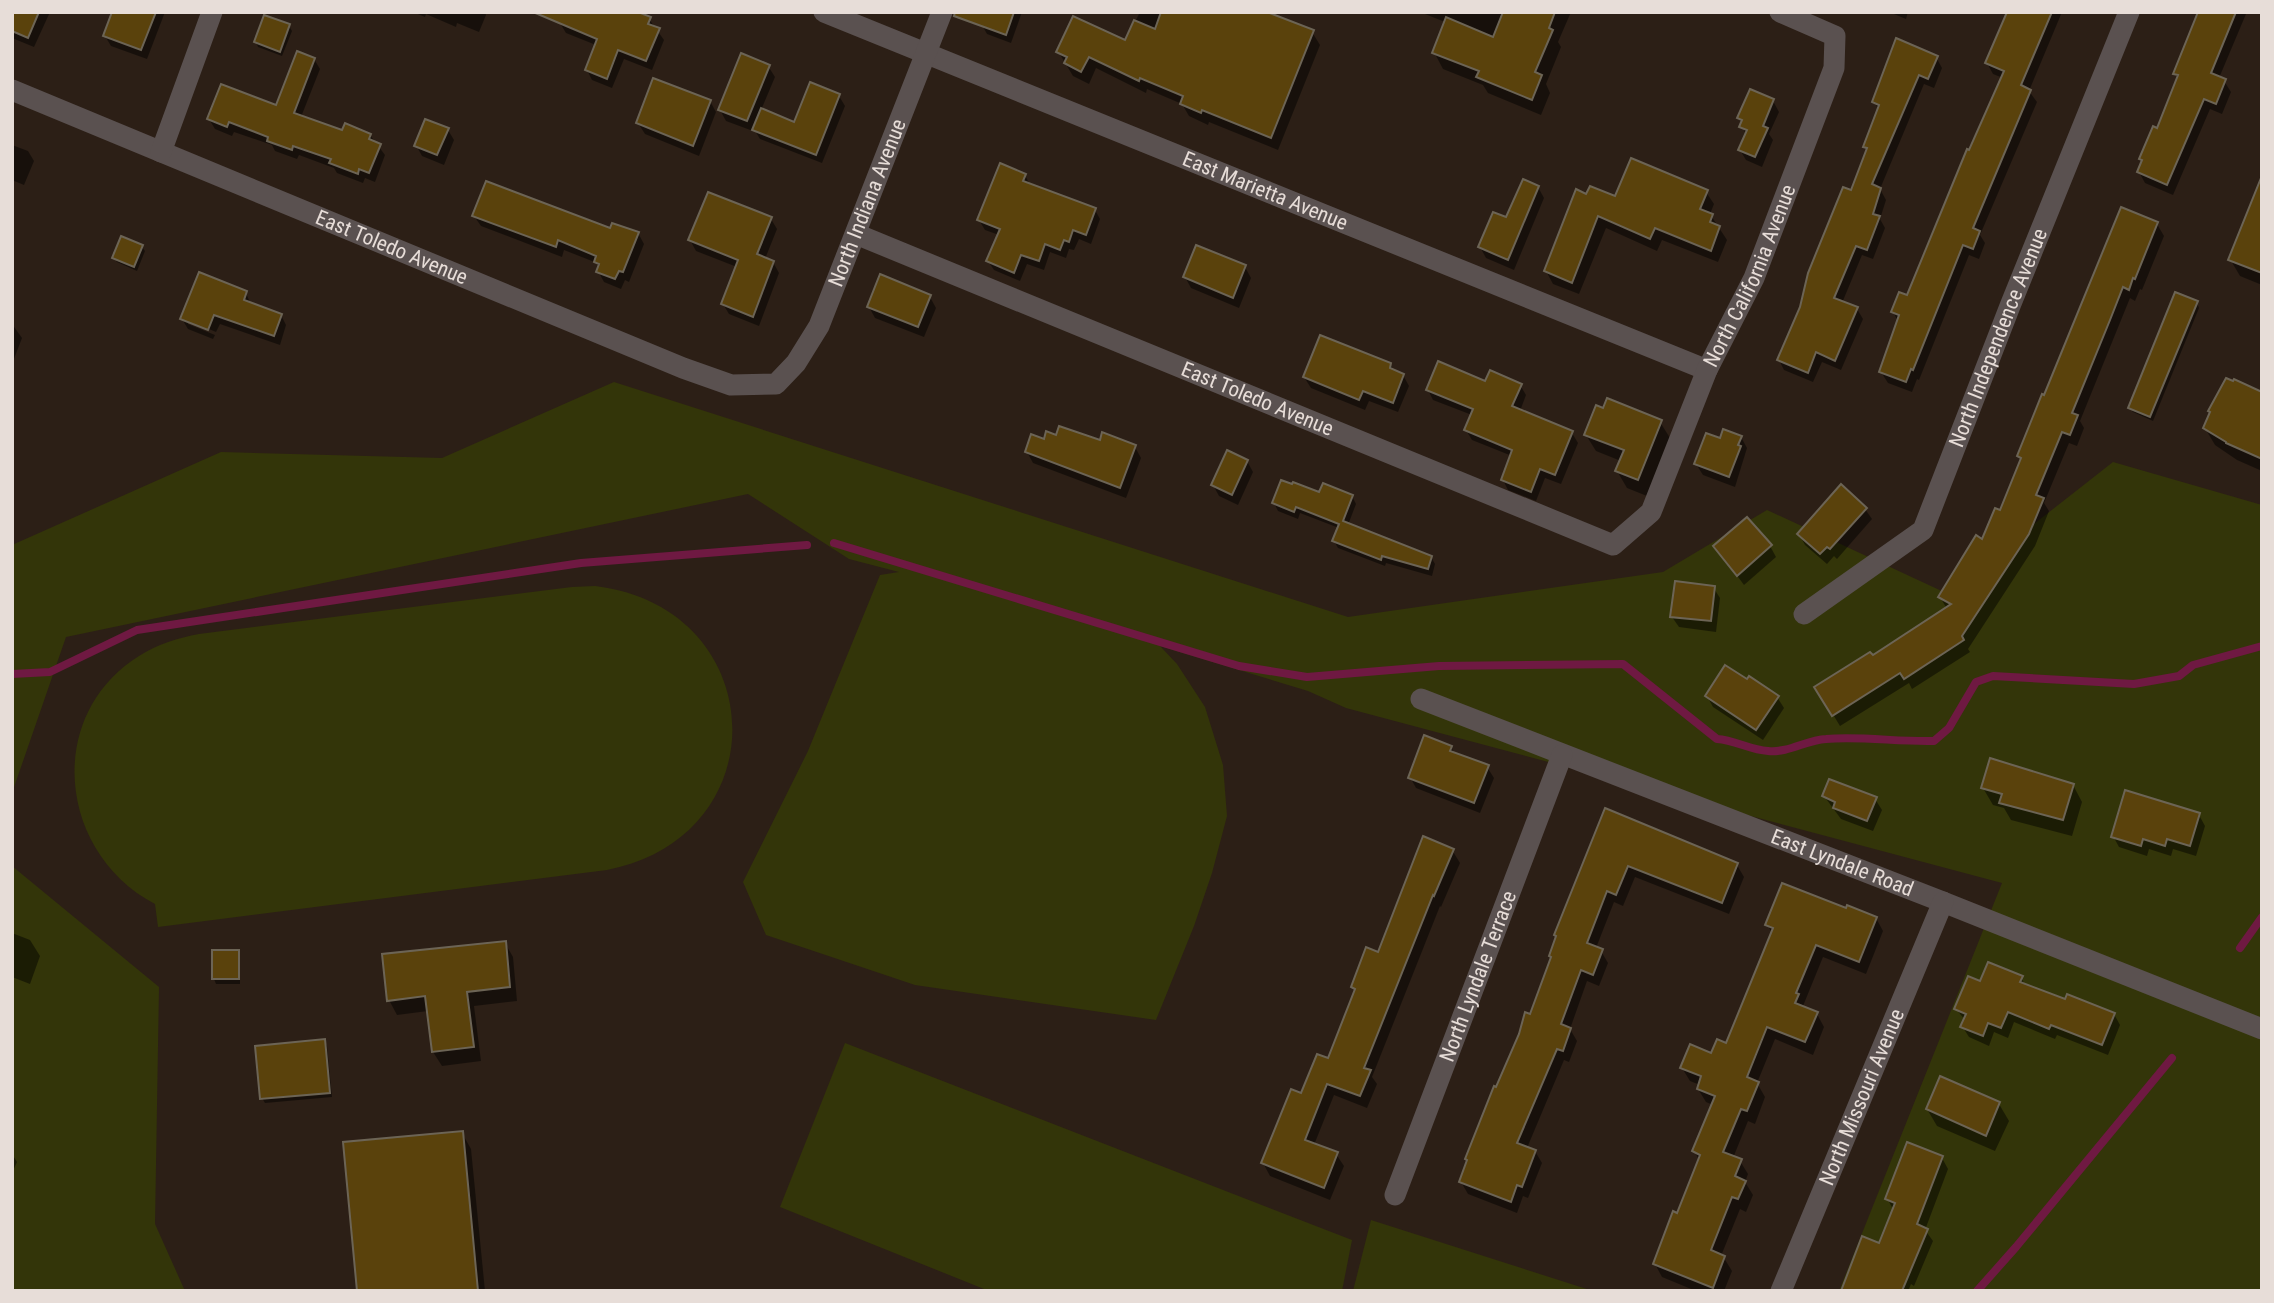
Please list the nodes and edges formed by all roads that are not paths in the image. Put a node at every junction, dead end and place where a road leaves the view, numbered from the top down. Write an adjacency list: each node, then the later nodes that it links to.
1 (212, 12): 8 (street)
2 (824, 12): 6 (street, East Marietta Avenue)
3 (942, 12): 6 (street, North Indiana Avenue)
4 (1780, 12): 10 (street, North California Avenue)
5 (2129, 12): 13 (street, North Independence Avenue)
6 (925, 53): 9 (street, North Indiana Avenue); 10 (street, East Marietta Avenue)
7 (12, 90): 8 (street, East Toledo Avenue)
8 (162, 152): 11 (street, East Toledo Avenue)
9 (856, 234): 11 (street, North Indiana Avenue); 12 (street, East Toledo Avenue)
10 (1707, 370): 12 (street, North California Avenue)
11 (776, 384)
12 (1651, 512)
13 (1804, 614)
14 (1421, 699): 15 (street, East Lyndale Road)
15 (1562, 755): 16 (street, East Lyndale Road); 18 (street, North Lyndale Terrace)
16 (1943, 902): 17 (street, East Lyndale Road); 19 (street, North Missouri Avenue)
17 (2262, 1029)
18 (1395, 1195)
19 (1781, 1291)

